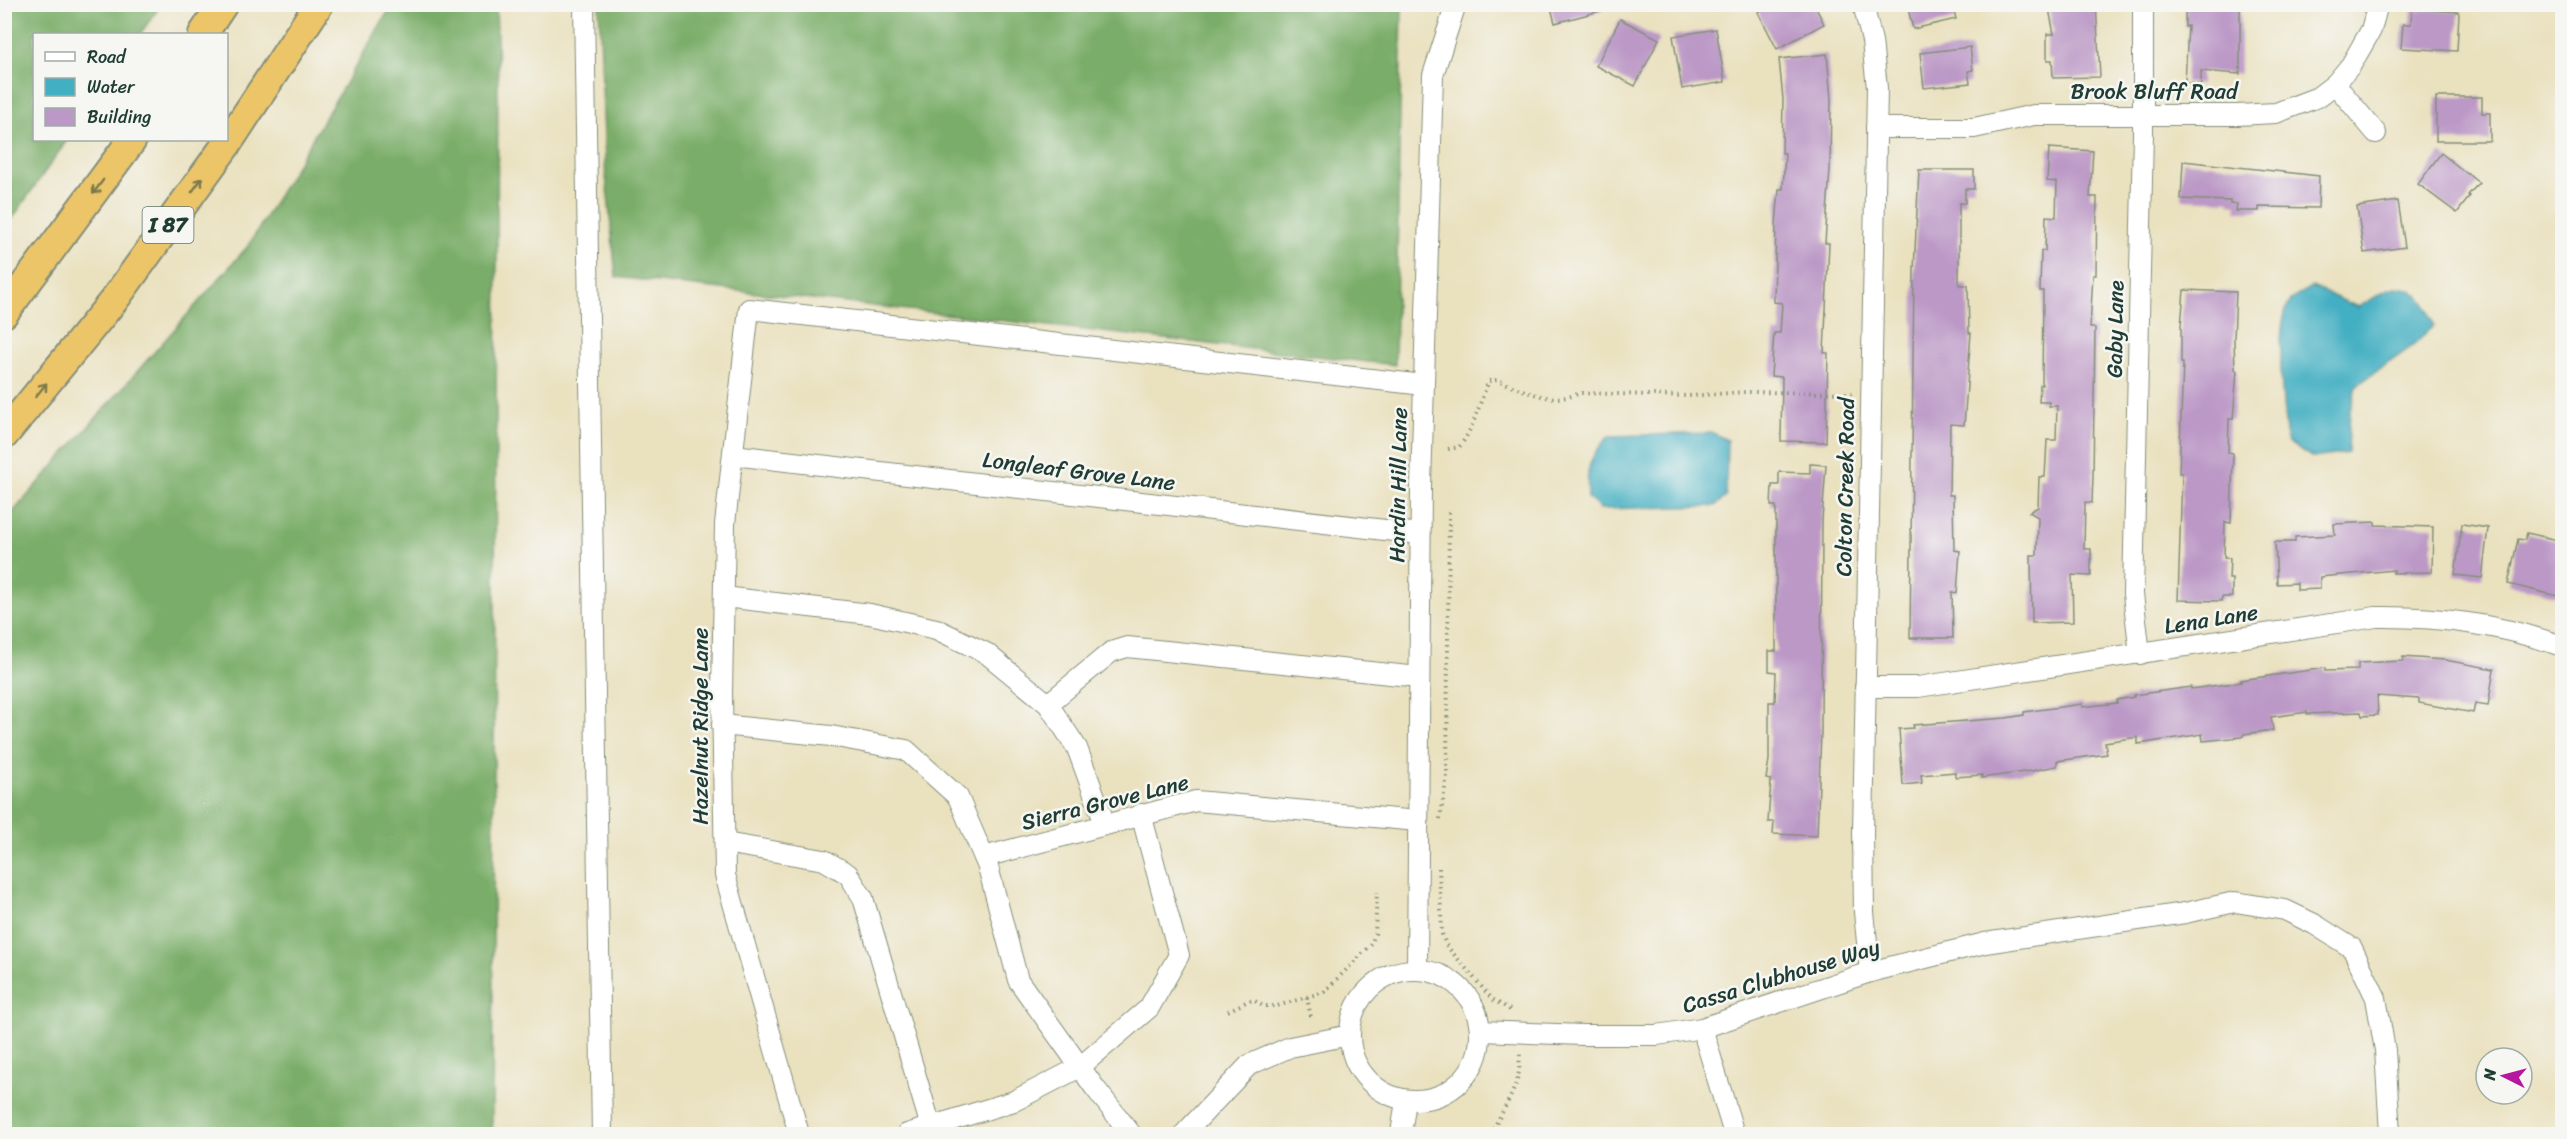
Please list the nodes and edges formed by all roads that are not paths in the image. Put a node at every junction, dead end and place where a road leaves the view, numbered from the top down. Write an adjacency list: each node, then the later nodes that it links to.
1 (205, 4): 9 (highway)
2 (223, 4): 10 (highway)
3 (319, 4): 18 (highway, I 87, one-way to 3)
4 (584, 4): 41 (street)
5 (1456, 4): 17 (street, Hardin Hill Lane)
6 (1863, 4): 13 (street, Colton Creek Road)
7 (2143, 4): 12 (street, Gaby Lane)
8 (2378, 4): 11 (street, Brook Bluff Road)
9 (191, 33)
10 (204, 33)
11 (2335, 84): 12 (street, Brook Bluff Road); 14 (street)
12 (2143, 115): 13 (street, Brook Bluff Road); 23 (street, Gaby Lane)
13 (1876, 128): 25 (street, Colton Creek Road)
14 (2376, 133)
15 (131, 141): 16 (highway, one-way to 16)
16 (4, 313)
17 (1424, 385): 19 (street, Hazelnut Ridge Lane); 20 (street, Hardin Hill Lane)
18 (4, 435)
19 (733, 455): 20 (street, Longleaf Grove Lane); 21 (street, Hazelnut Ridge Lane)
20 (1420, 534): 24 (street, Hardin Hill Lane)
21 (724, 597): 26 (street); 27 (street, Hazelnut Ridge Lane)
22 (2562, 646): 23 (street, Lena Lane)
23 (2140, 654): 25 (street, Lena Lane)
24 (1419, 677): 26 (street); 29 (street, Hardin Hill Lane)
25 (1865, 687): 34 (street, Colton Creek Road)
26 (1048, 704): 30 (street)
27 (722, 725): 31 (street, Hazelnut Ridge Lane); 32 (street)
28 (1141, 814): 29 (street, Sierra Grove Lane); 30 (street, Sierra Grove Lane); 38 (street)
29 (1418, 821): 33 (street, Hardin Hill Lane)
30 (1106, 824): 32 (street, Sierra Grove Lane)
31 (725, 843): 40 (street); 42 (street, Hazelnut Ridge Lane)
32 (984, 857): 38 (street)
33 (1417, 969): 36 (street); 37 (street)
34 (1870, 972): 35 (street, Cassa Clubhouse Way); 48 (street, Cassa Clubhouse Way)
35 (1702, 1028): 36 (street, Cassa Clubhouse Way); 47 (street)
36 (1481, 1031): 39 (street)
37 (1350, 1035): 39 (street); 45 (street)
38 (1080, 1067): 40 (street); 44 (street)
39 (1406, 1100): 46 (street)
40 (931, 1128): 43 (street)
41 (602, 1134)
42 (799, 1134)
43 (907, 1134)
44 (1131, 1134)
45 (1184, 1134)
46 (1401, 1134)
47 (1734, 1134)
48 (2390, 1134)

